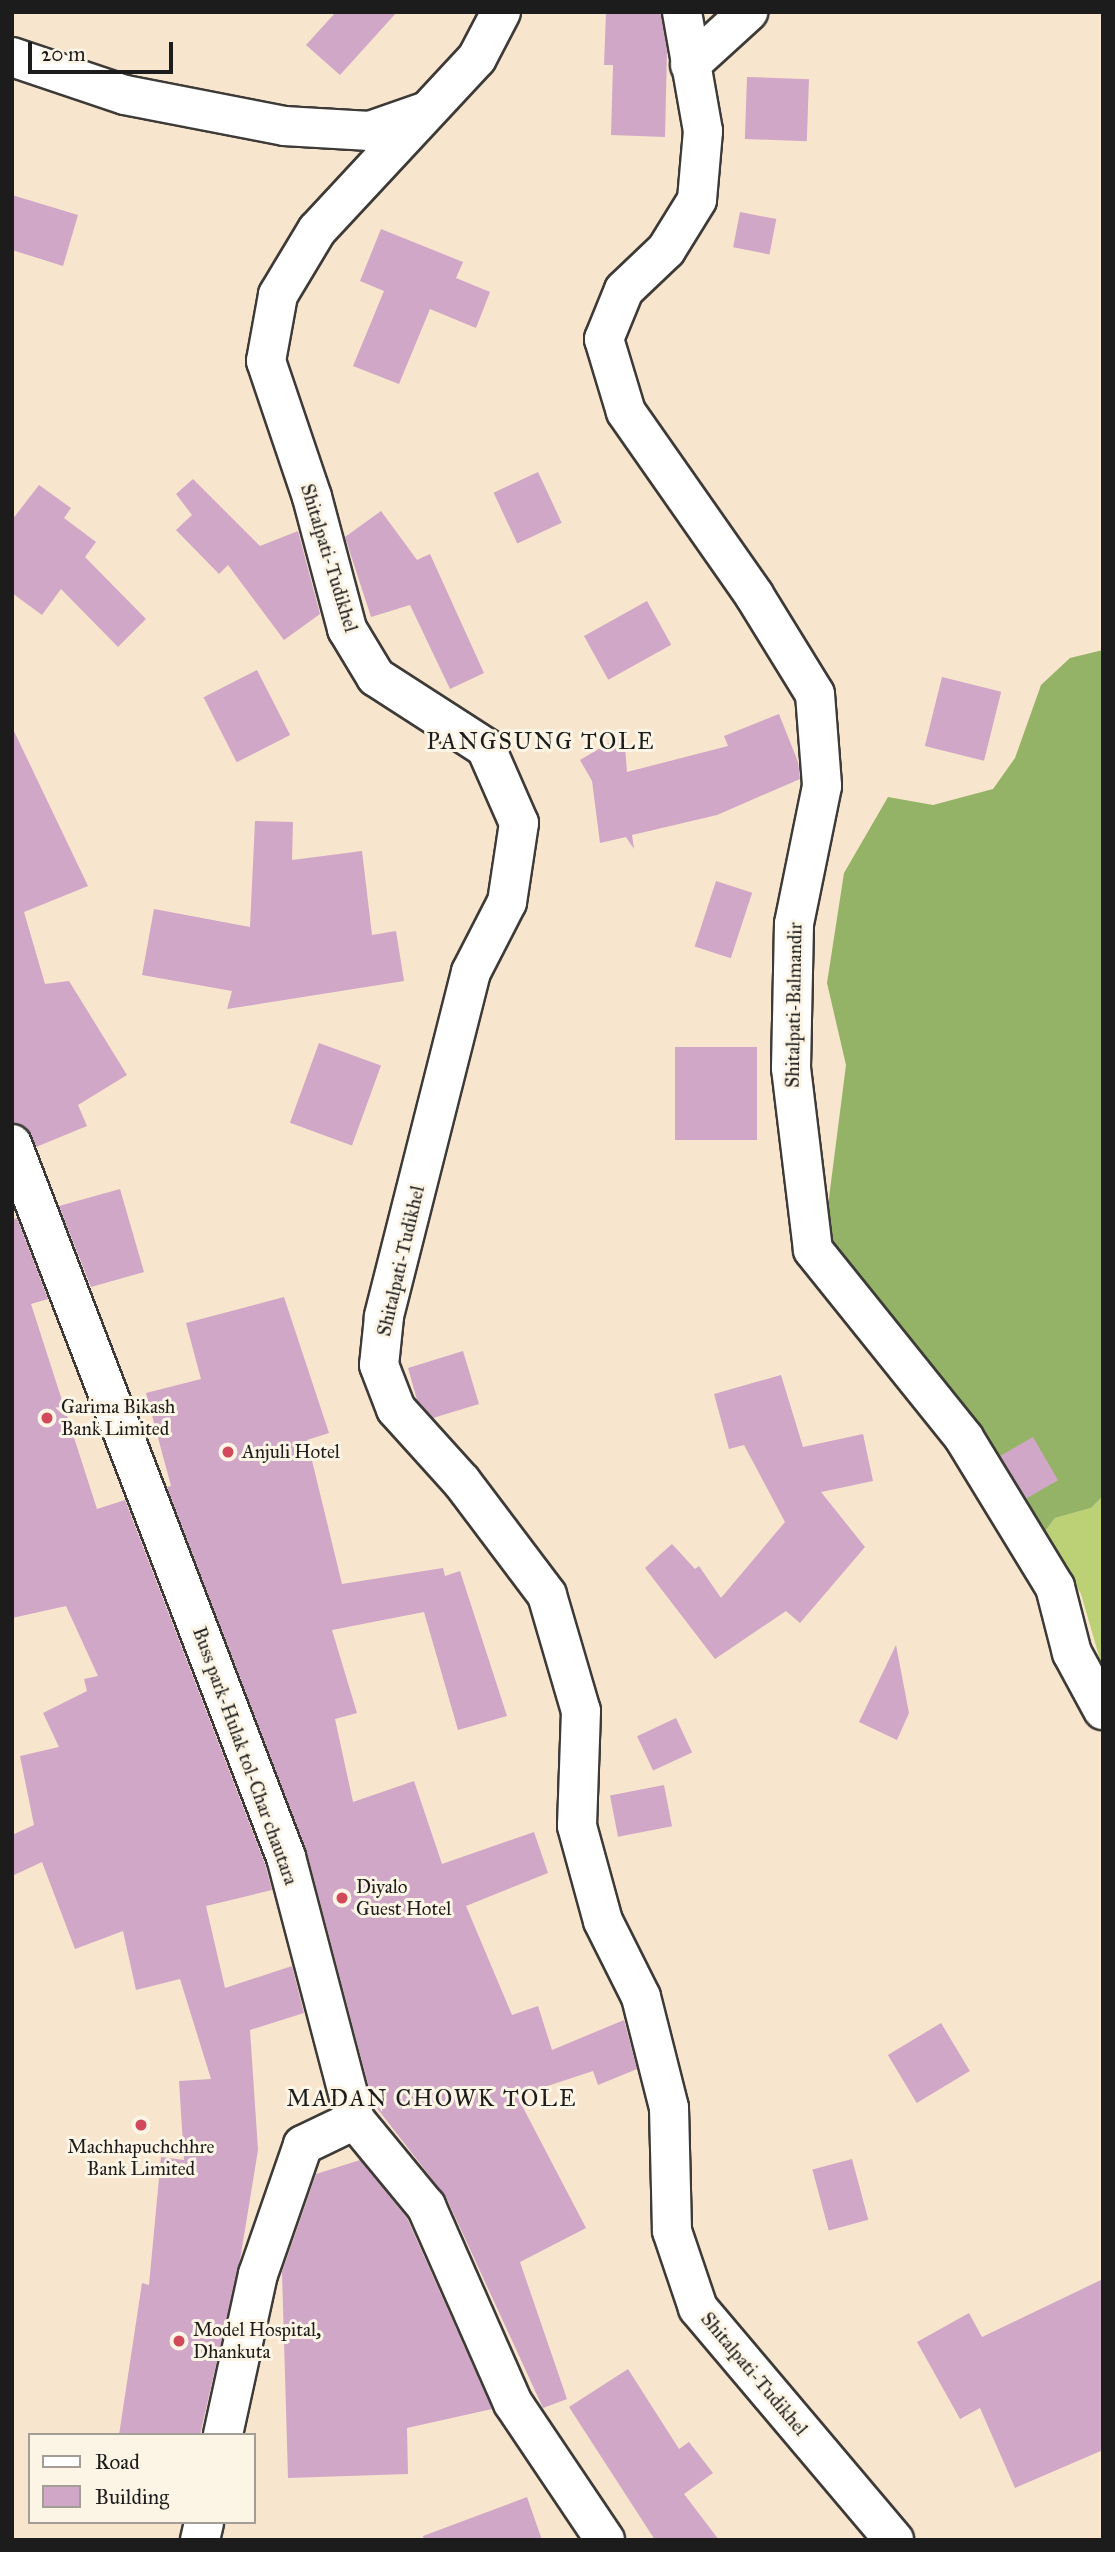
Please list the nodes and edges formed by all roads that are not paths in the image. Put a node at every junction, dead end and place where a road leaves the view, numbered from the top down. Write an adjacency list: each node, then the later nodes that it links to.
1 (501, 12): 6 (street, Shitalpati-Tudikhel)
2 (682, 12): 5 (street, Shitalpati-Balmandir)
3 (748, 12): 5 (street)
4 (12, 57): 6 (street)
5 (690, 65): 8 (street, Shitalpati-Balmandir)
6 (429, 111): 12 (street, Shitalpati-Tudikhel)
7 (12, 1144): 9 (street, Buss park-Hulak tol-Char chautara)
8 (1103, 1710)
9 (355, 2120): 10 (street); 11 (street)
10 (223, 2433)
11 (605, 2540)
12 (894, 2540)

